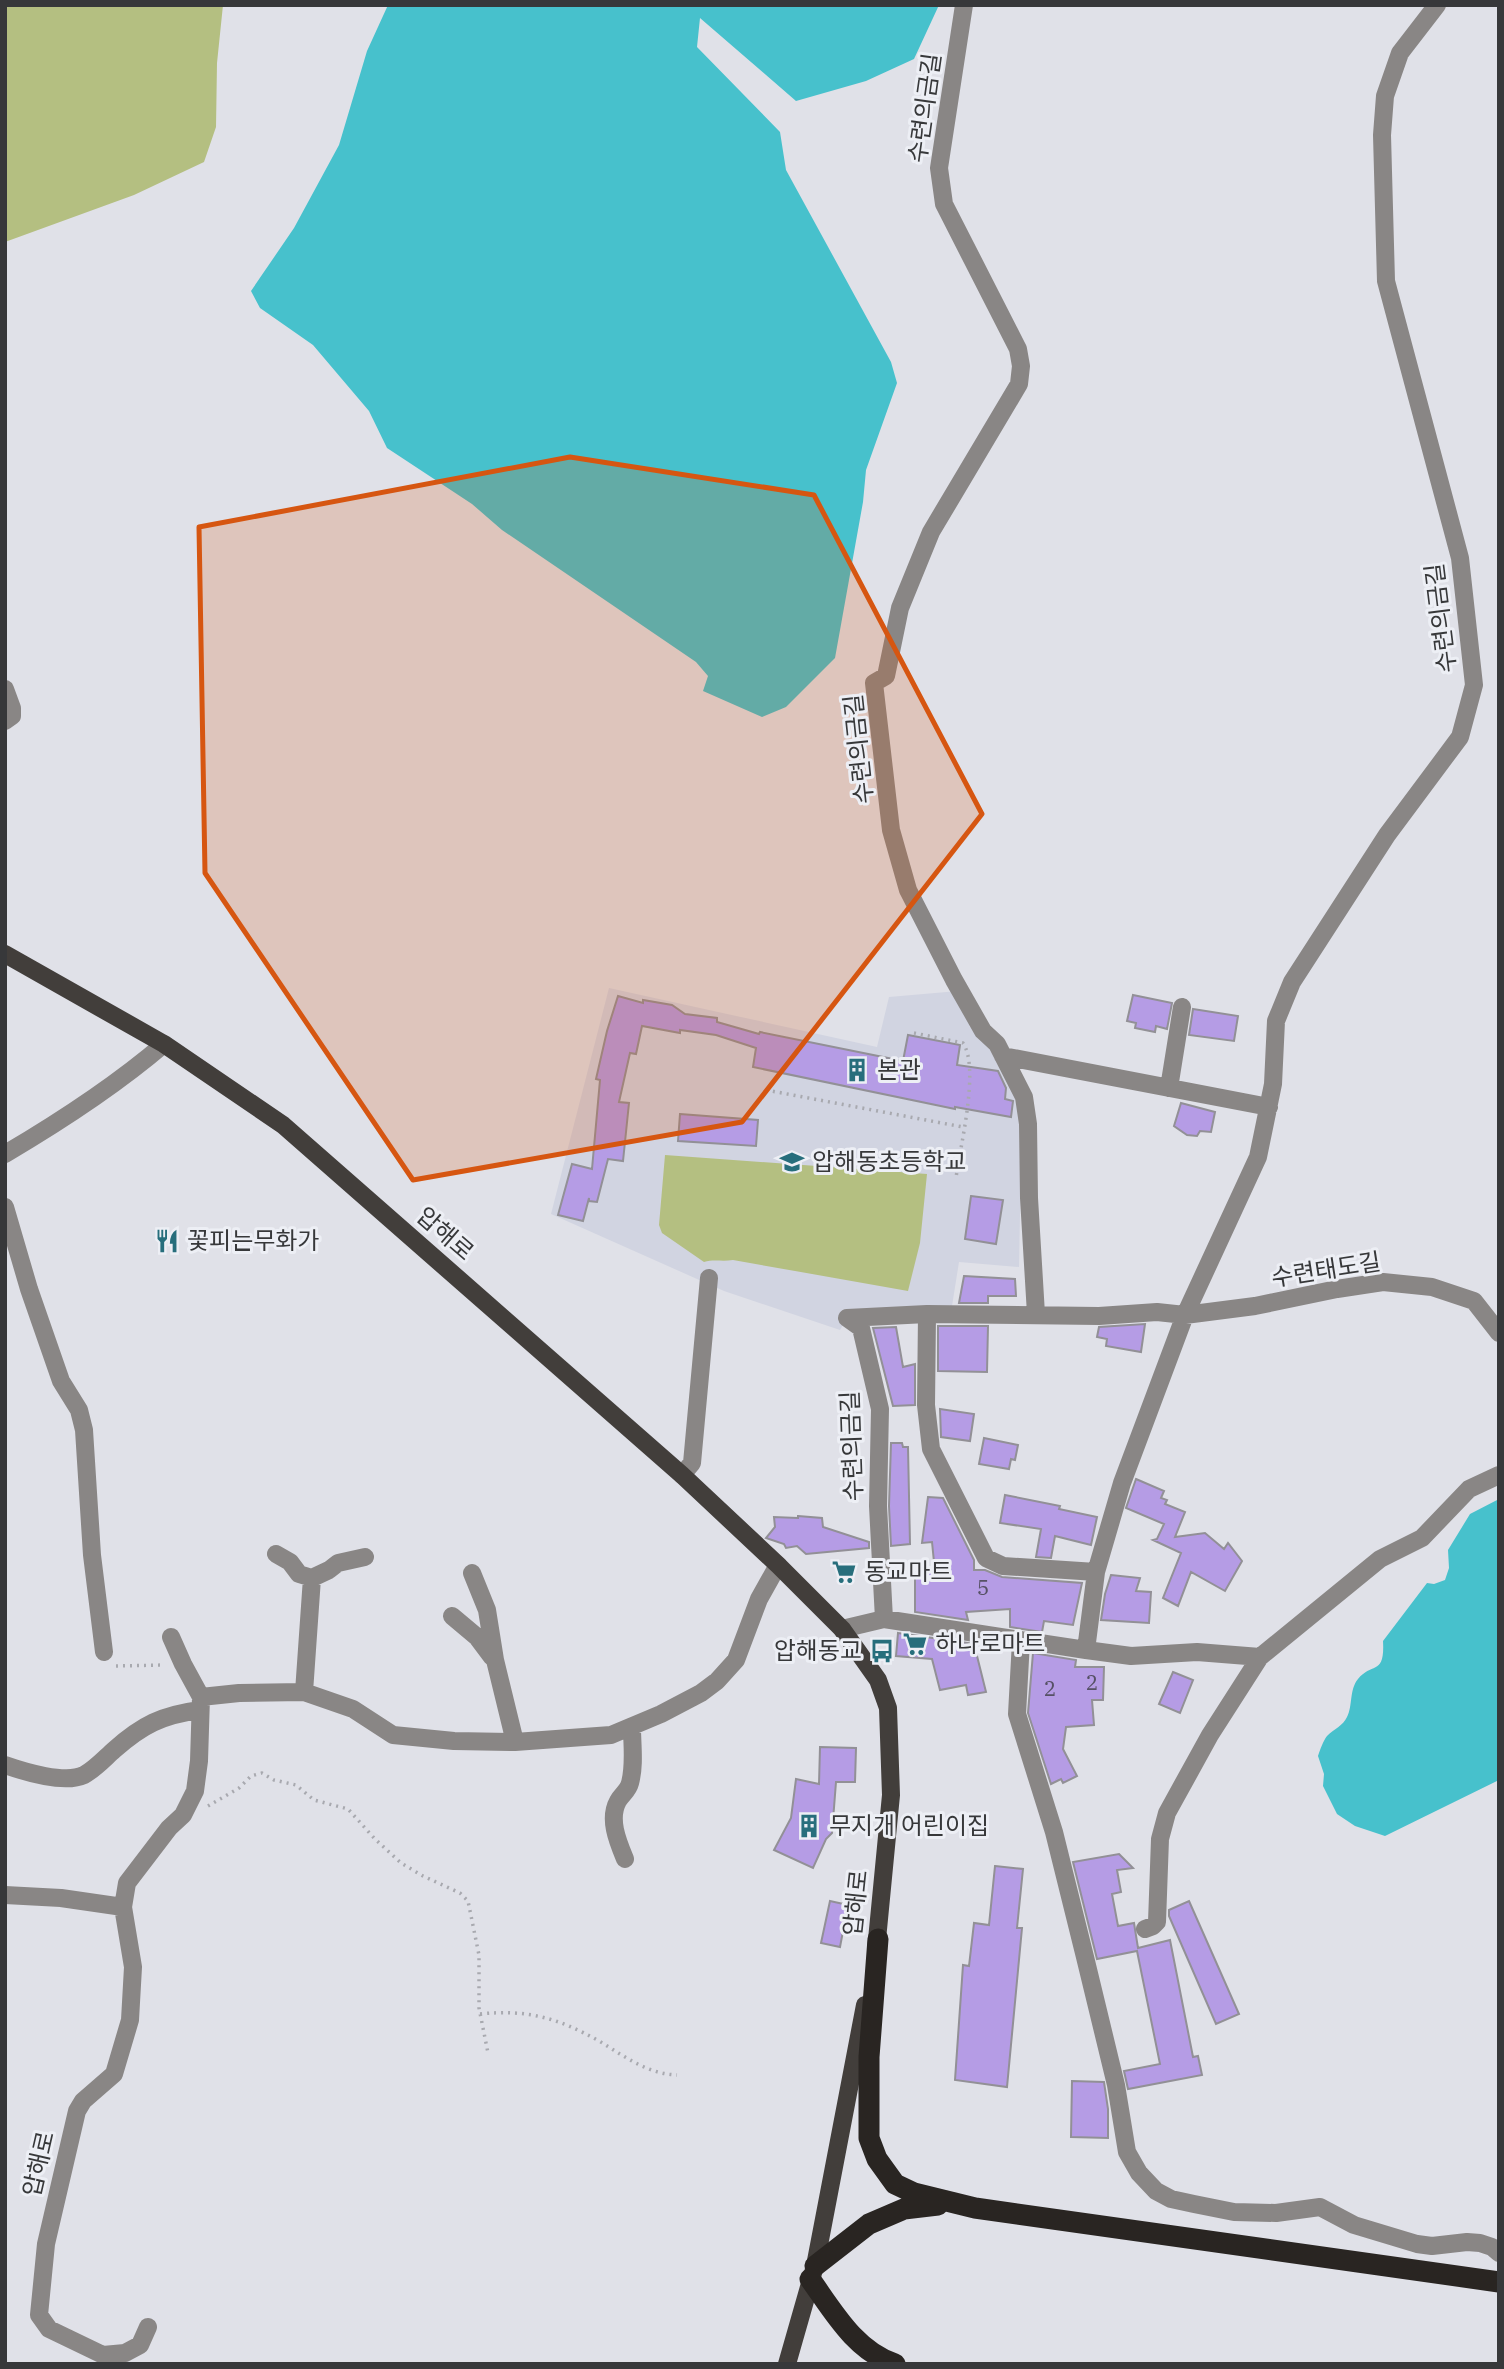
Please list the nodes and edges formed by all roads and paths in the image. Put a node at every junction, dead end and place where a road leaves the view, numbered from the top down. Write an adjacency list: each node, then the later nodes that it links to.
1 (964, 5): 9 (street, 수련의금길)
2 (1437, 5): 12 (street, 수련의금길)
3 (5, 689): 4 (street)
4 (5, 721)
5 (5, 954): 8 (main road, 압해로)
6 (1182, 1007): 10 (street)
7 (914, 1033): 13 (path)
8 (164, 1044): 14 (street); 22 (main road, 압해로)
9 (1003, 1056): 10 (street); 19 (street, 수련의금길)
10 (1169, 1088): 12 (street)
11 (766, 1090): 13 (path)
12 (1269, 1107): 20 (street, 수련의금길)
13 (964, 1126): 15 (path)
14 (5, 1154)
15 (956, 1178)
16 (5, 1207): 36 (street)
17 (709, 1278): 22 (street)
18 (927, 1314): 19 (street, 수련의금길); 27 (street); 31 (street, 수련의금길)
19 (1036, 1314): 20 (street, 수련의금길)
20 (1185, 1315): 21 (street, 수련태도길); 27 (street, 수련의금길)
21 (1499, 1333)
22 (682, 1475): 26 (main road, 압해로)
23 (1499, 1475): 37 (street)
24 (276, 1554): 29 (street)
25 (365, 1557): 29 (street)
26 (778, 1565): 32 (main road, 압해로); 42 (street)
27 (1096, 1572): 35 (street, 수련의금길)
28 (472, 1573): 38 (street)
29 (312, 1578): 40 (street)
30 (452, 1616): 38 (street)
31 (884, 1619): 32 (street); 34 (street)
32 (842, 1629): 50 (main road, 압해로)
33 (171, 1637): 39 (street, 압해로)
34 (1021, 1641): 35 (street); 55 (street)
35 (1086, 1650): 37 (street)
36 (104, 1652): 39 (path)
37 (1261, 1657): 49 (street)
38 (495, 1660): 43 (street)
39 (183, 1664): 41 (street, 압해로)
40 (304, 1692): 41 (street); 43 (street)
41 (201, 1703): 44 (street); 45 (street, 압해로)
42 (632, 1727): 43 (street); 46 (street)
43 (515, 1742)
44 (5, 1765)
45 (183, 1815): 48 (street, 압해로); 51 (path)
46 (625, 1859)
47 (5, 1895): 48 (street)
48 (123, 1907): 58 (street, 압해로)
49 (1145, 1929)
50 (878, 1939): 54 (highway); 56 (main road, 압해로)
51 (480, 2014): 52 (path); 53 (path)
52 (488, 2053)
53 (677, 2076)
54 (975, 2208): 56 (highway); 57 (highway)
55 (1499, 2253)
56 (813, 2273): 59 (main road, 압해로); 60 (highway)
57 (1499, 2282)
58 (148, 2327)
59 (787, 2364)
60 (895, 2364)

